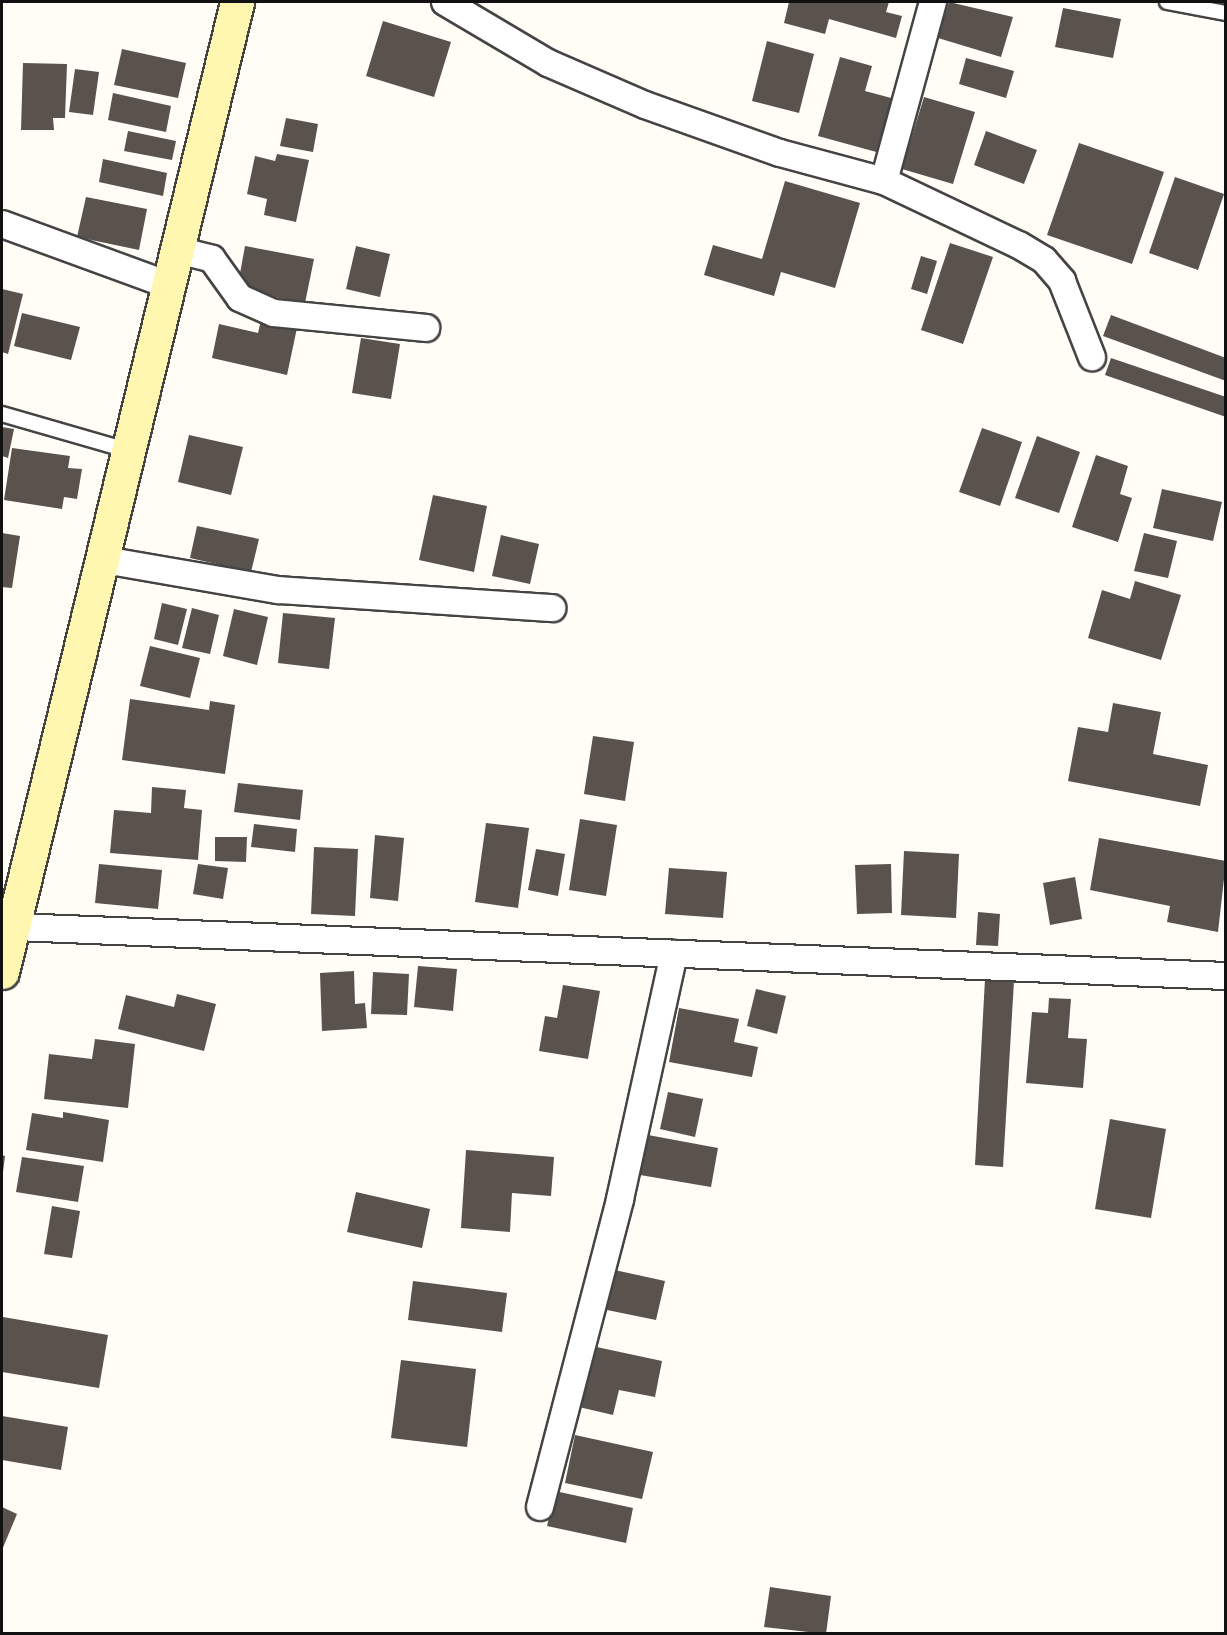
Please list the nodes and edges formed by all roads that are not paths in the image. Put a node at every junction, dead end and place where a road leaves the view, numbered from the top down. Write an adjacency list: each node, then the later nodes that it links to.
1 (237, 2): 8 (street)
2 (445, 2): 6 (street)
3 (933, 2): 6 (street)
4 (1167, 2): 5 (lane)
5 (1226, 13)
6 (884, 182): 11 (street)
7 (2, 224): 9 (street)
8 (177, 250): 9 (street); 10 (street)
9 (171, 286): 13 (street)
10 (426, 328)
11 (1092, 357)
12 (2, 414): 13 (lane)
13 (127, 450): 14 (street)
14 (104, 560): 15 (street); 16 (street)
15 (552, 608)
16 (16, 927): 17 (street); 18 (street)
17 (674, 954): 19 (street); 20 (street)
18 (2, 972)
19 (1226, 976)
20 (540, 1507)

